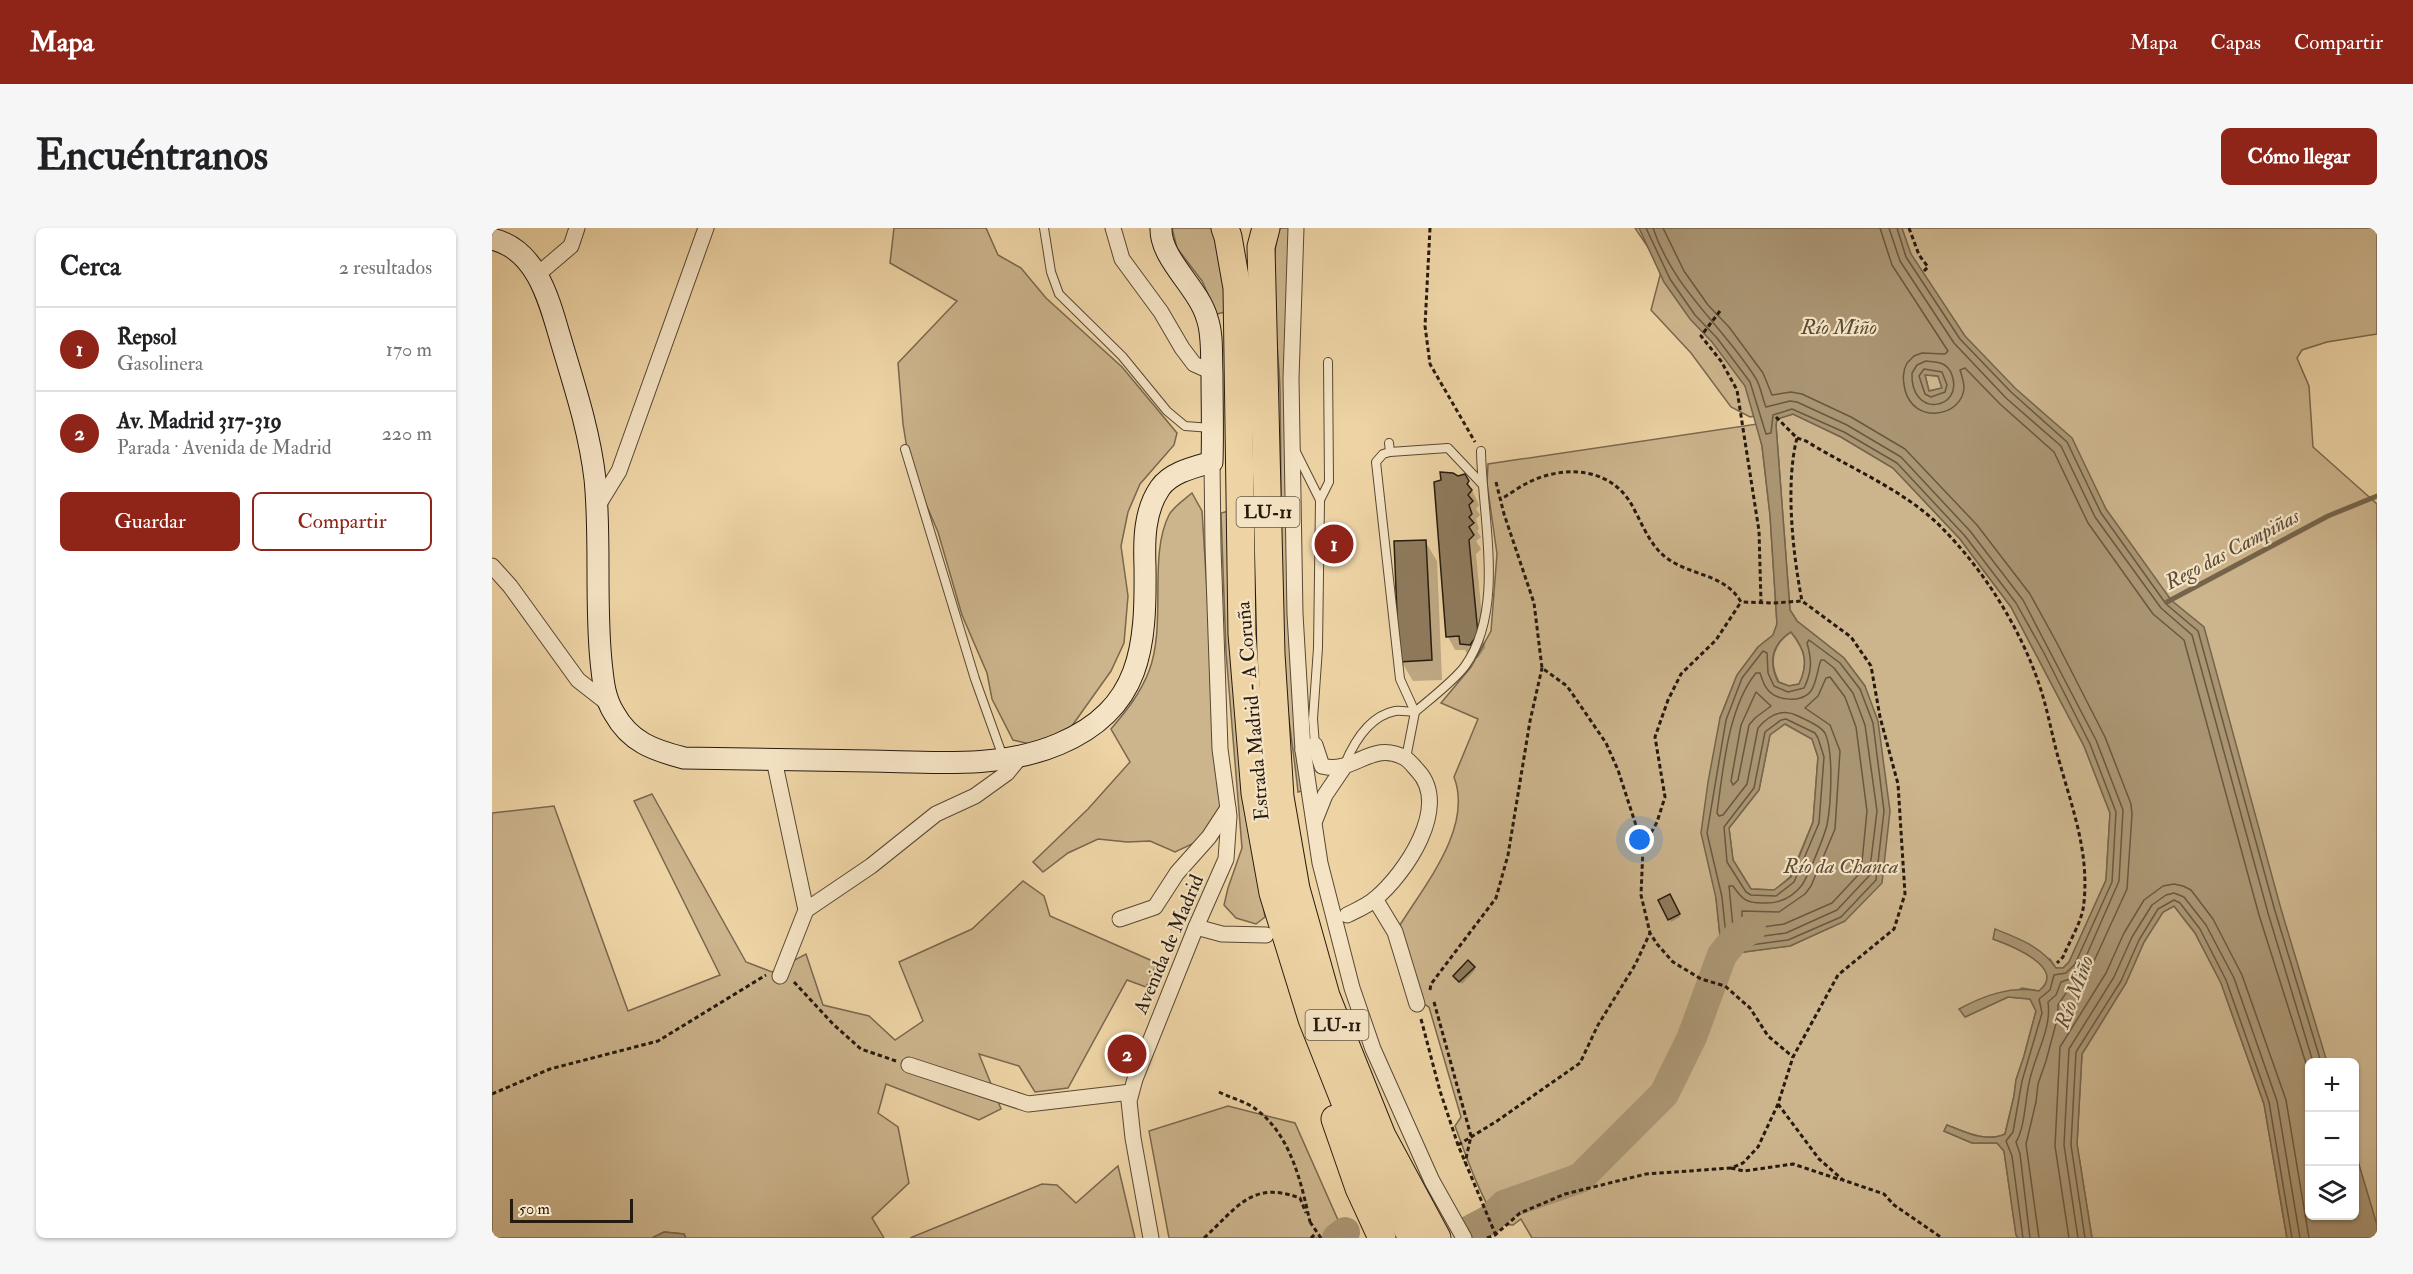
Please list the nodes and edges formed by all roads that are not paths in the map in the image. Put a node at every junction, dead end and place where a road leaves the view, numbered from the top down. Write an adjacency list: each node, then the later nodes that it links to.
1 (577, 228): 10 (street)
2 (706, 228): 22 (street)
3 (1044, 228): 13 (lane)
4 (1113, 228): 12 (street)
5 (1161, 228): 12 (street)
6 (1225, 228): 33 (highway, Estrada Madrid - A Coruña / LU-11)
7 (1266, 228): 47 (highway, Estrada Madrid - A Coruña / LU-11)
8 (1296, 228): 14 (street)
9 (499, 236): 10 (street)
10 (537, 276): 22 (street)
11 (1328, 362): 21 (lane)
12 (1212, 372): 13 (street)
13 (1213, 429): 19 (street)
14 (1292, 443): 21 (lane); 26 (street)
15 (1389, 443): 18 (lane)
16 (905, 449): 27 (lane)
17 (1481, 451): 20 (lane)
18 (1390, 452): 20 (lane); 25 (lane)
19 (1212, 462): 27 (street); 31 (street, Avenida de Madrid)
20 (1482, 484): 25 (lane)
21 (1320, 500): 26 (lane)
22 (596, 509): 24 (street)
23 (492, 566): 24 (street)
24 (610, 705): 29 (street)
25 (1415, 712): 28 (lane); 30 (lane)
26 (1309, 748): 30 (street); 32 (street)
27 (1012, 757): 29 (street); 35 (street)
28 (1406, 758): 30 (street); 34 (street)
29 (774, 759): 35 (street)
30 (1344, 767): 32 (street)
31 (1228, 808): 37 (street); 38 (street, Avenida de Madrid)
32 (1314, 823): 48 (street)
33 (1273, 893): 45 (highway); 46 (highway, Estrada Madrid - A Coruña / LU-11)
34 (1375, 899): 36 (street); 41 (street)
35 (806, 910): 40 (street)
36 (1347, 915)
37 (1120, 919)
38 (1196, 927): 39 (street); 43 (street, Avenida de Madrid)
39 (1266, 935)
40 (780, 976)
41 (1417, 1004)
42 (909, 1065): 43 (street)
43 (1131, 1092): 44 (street, Avenida de Madrid)
44 (1150, 1234)
45 (1382, 1238)
46 (1412, 1238)
47 (1437, 1238)
48 (1464, 1238)

